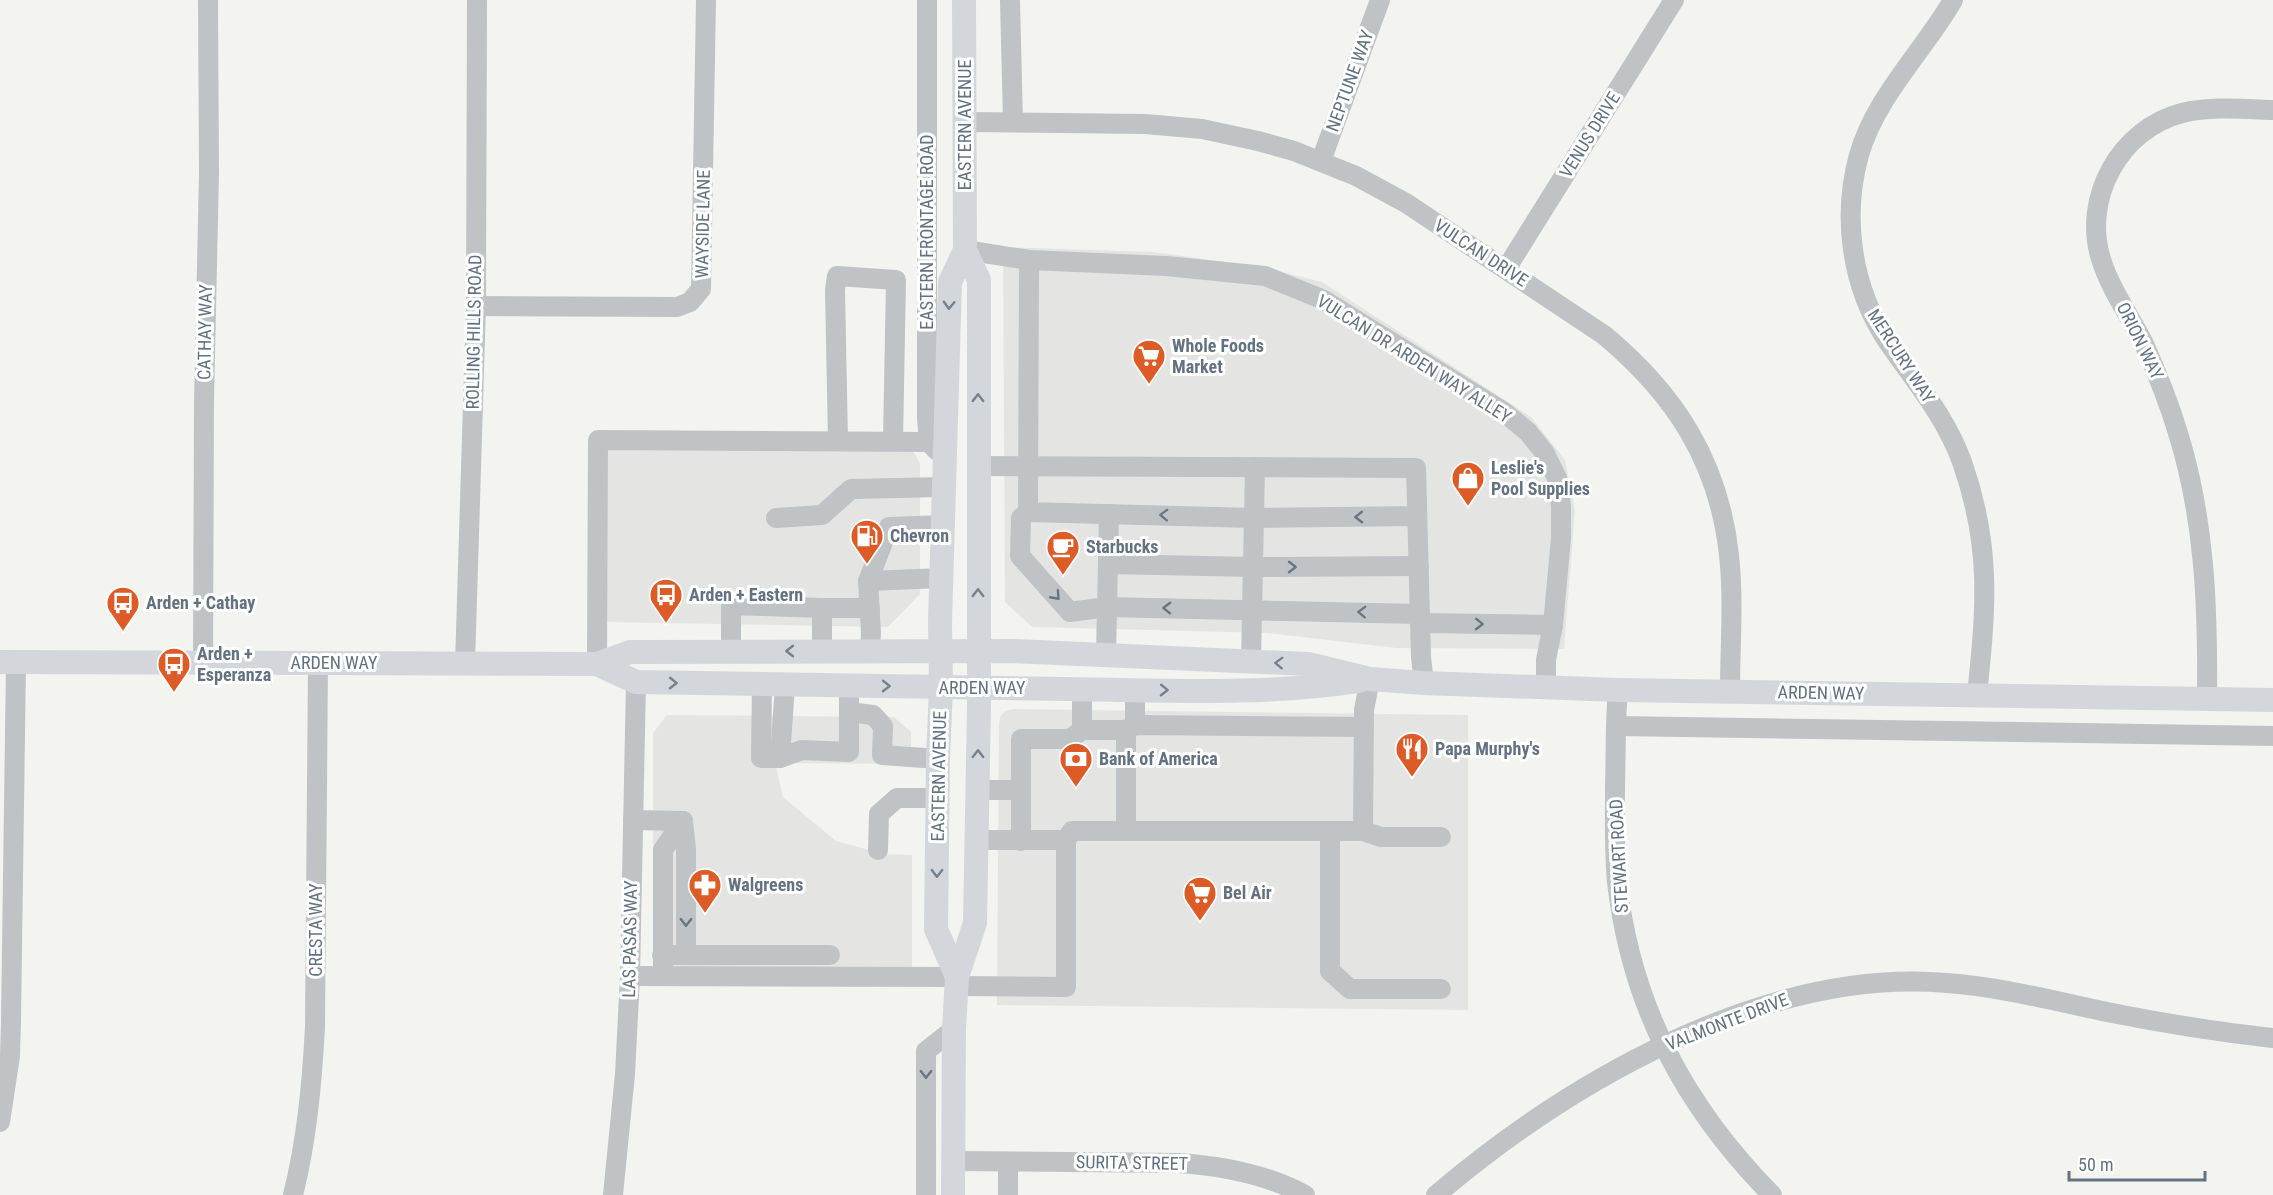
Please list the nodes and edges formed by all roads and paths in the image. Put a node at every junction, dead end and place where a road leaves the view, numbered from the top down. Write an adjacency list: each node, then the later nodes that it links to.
1 (208, 0): 51 (street, CATHAY WAY)
2 (477, 0): 17 (street, ROLLING HILLS ROAD)
3 (706, 0): 17 (street, WAYSIDE LANE)
4 (927, 0): 20 (street, EASTERN FRONTAGE ROAD)
5 (964, 0): 11 (main road, EASTERN AVENUE)
6 (1010, 0): 12 (street)
7 (1380, 0): 13 (street, NEPTUNE WAY)
8 (1674, 0): 16 (street, VENUS DRIVE)
9 (1953, 0): 66 (street, MERCURY WAY)
10 (2273, 110): 67 (street, ORION WAY)
11 (965, 122): 12 (street, VULCAN DRIVE); 14 (main road, EASTERN AVENUE)
12 (1013, 122): 13 (street, VULCAN DRIVE)
13 (1321, 161): 16 (street, VULCAN DRIVE)
14 (965, 250): 15 (street, VULCAN DR ARDEN WAY ALLEY); 20 (main road, EASTERN AVENUE, one-way to 20); 21 (main road, EASTERN AVENUE, one-way to 14)
15 (1029, 260): 22 (street); 41 (street, VULCAN DR ARDEN WAY ALLEY)
16 (1506, 269): 65 (street, VULCAN DRIVE)
17 (476, 306): 52 (street, ROLLING HILLS ROAD)
18 (838, 441): 19 (street); 19 (street); 53 (street)
19 (893, 441): 20 (street)
20 (936, 450): 24 (main road, EASTERN AVENUE)
21 (978, 466): 22 (street); 46 (main road, EASTERN AVENUE, one-way to 21)
22 (1029, 466): 23 (street); 25 (street)
23 (1255, 467): 27 (street); 29 (street)
24 (943, 488): 28 (street); 30 (main road, EASTERN AVENUE)
25 (1028, 512): 26 (street); 36 (street, one-way to 36)
26 (1109, 514): 29 (street, one-way to 26); 31 (street)
27 (1417, 516): 29 (street, one-way to 29); 32 (street)
28 (776, 518)
29 (1254, 518): 33 (street)
30 (943, 525): 34 (main road, EASTERN AVENUE); 35 (street)
31 (1108, 564): 33 (street); 36 (street)
32 (1419, 566): 33 (street, one-way to 32); 40 (street)
33 (1253, 567): 39 (street)
34 (942, 578): 35 (street); 45 (main road, EASTERN AVENUE)
35 (868, 581): 38 (street)
36 (1107, 607): 39 (street, one-way to 36); 47 (street)
37 (822, 608): 38 (street); 42 (street); 43 (street)
38 (870, 609): 44 (street)
39 (1252, 609): 40 (street, one-way to 39); 48 (street)
40 (1420, 619): 41 (street, one-way to 41); 56 (street)
41 (1553, 625): 59 (street, VULCAN DR ARDEN WAY ALLEY)
42 (731, 651): 43 (main road, ARDEN WAY, one-way to 42); 53 (main road, ARDEN WAY)
43 (822, 651): 44 (main road, ARDEN WAY)
44 (870, 651): 45 (main road, ARDEN WAY)
45 (940, 651): 46 (main road, ARDEN WAY); 60 (main road, EASTERN AVENUE)
46 (978, 652): 47 (main road, ARDEN WAY); 61 (main road, EASTERN AVENUE)
47 (1106, 655): 48 (main road, ARDEN WAY)
48 (1251, 661): 54 (main road, ARDEN WAY, one-way to 48)
49 (8, 662): 51 (main road, ARDEN WAY); 101 (street)
50 (318, 663): 51 (main road, ARDEN WAY); 52 (main road, ARDEN WAY); 104 (street, CRESTA WAY)
51 (203, 664)
52 (465, 664): 53 (main road, ARDEN WAY)
53 (597, 664): 55 (main road, ARDEN WAY)
54 (1370, 679): 56 (main road, ARDEN WAY); 63 (main road, ARDEN WAY, one-way to 54); 71 (street)
55 (636, 682): 57 (main road, ARDEN WAY, one-way to 57); 81 (street, LAS PASAS WAY)
56 (1424, 683): 59 (main road, ARDEN WAY)
57 (774, 684): 58 (main road, ARDEN WAY); 75 (street)
58 (849, 686): 60 (main road, ARDEN WAY, one-way to 60); 69 (street)
59 (1546, 686): 64 (main road, ARDEN WAY)
60 (941, 688): 61 (main road, ARDEN WAY); 77 (main road, EASTERN AVENUE)
61 (979, 688): 62 (main road, ARDEN WAY); 78 (main road, EASTERN AVENUE, one-way to 61)
62 (1082, 689): 63 (main road, ARDEN WAY); 73 (street)
63 (1135, 690): 72 (street)
64 (1618, 690): 65 (main road, ARDEN WAY); 70 (street, STEWART ROAD)
65 (1730, 692): 66 (main road, ARDEN WAY)
66 (1977, 695): 67 (main road, ARDEN WAY)
67 (2207, 699): 68 (main road, ARDEN WAY)
68 (2273, 700)
69 (849, 712): 75 (street); 76 (street)
70 (1616, 726): 74 (street); 100 (street, STEWART ROAD)
71 (1364, 727): 72 (street); 85 (street)
72 (1131, 728): 73 (street); 83 (street)
73 (1082, 729): 79 (street)
74 (2273, 736)
75 (849, 738): 76 (street)
76 (882, 738): 77 (street)
77 (938, 759): 80 (main road, EASTERN AVENUE)
78 (978, 790): 79 (street); 87 (main road, EASTERN AVENUE)
79 (1020, 790): 89 (street)
80 (938, 798): 90 (street); 96 (main road, EASTERN AVENUE, one-way to 96)
81 (633, 819): 82 (street); 95 (street, LAS PASAS WAY)
82 (683, 821): 91 (street); 92 (street, one-way to 92)
83 (1126, 831): 84 (street); 88 (street)
84 (1330, 831): 85 (street); 97 (street)
85 (1364, 831): 86 (street)
86 (1441, 837)
87 (976, 840): 89 (street); 96 (main road, EASTERN AVENUE)
88 (1066, 840): 89 (street); 96 (street)
89 (1021, 841)
90 (878, 850)
91 (662, 954): 92 (street); 94 (street)
92 (686, 954): 93 (street)
93 (830, 955)
94 (663, 975): 95 (street); 96 (street)
95 (630, 976): 105 (street, LAS PASAS WAY)
96 (956, 982): 98 (main road, EASTERN AVENUE)
97 (1441, 989)
98 (954, 1029): 102 (main road, EASTERN AVENUE); 106 (street, one-way to 106)
99 (2273, 1038): 100 (street, VALMONTE DRIVE)
100 (1663, 1046): 110 (street, VALMONTE DRIVE); 111 (street, STEWART ROAD)
101 (0, 1122)
102 (953, 1161): 103 (street, SURITA STREET); 107 (main road, EASTERN AVENUE)
103 (1008, 1162): 108 (street); 109 (street, SURITA STREET)
104 (293, 1195)
105 (613, 1195)
106 (926, 1195)
107 (953, 1195)
108 (1008, 1195)
109 (1305, 1195)
110 (1436, 1195)
111 (1772, 1195)

